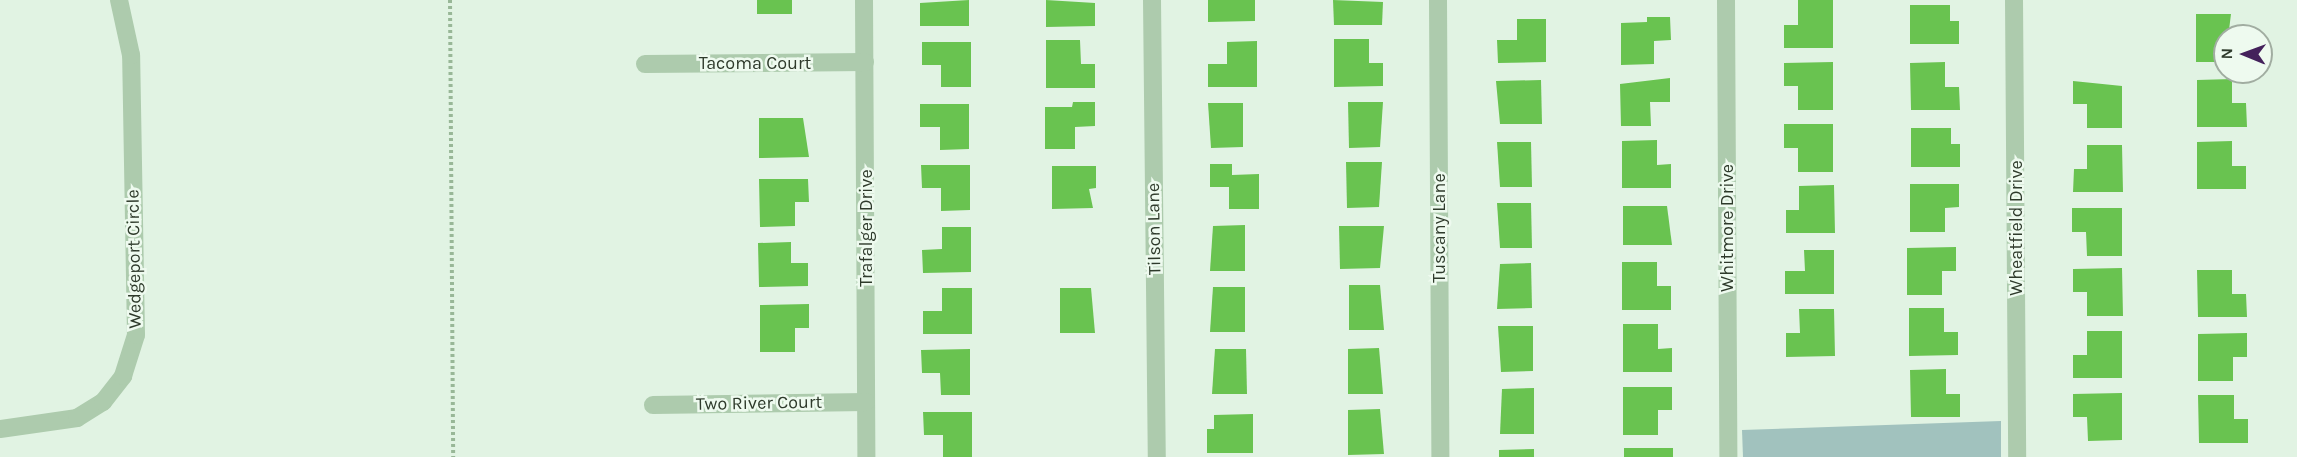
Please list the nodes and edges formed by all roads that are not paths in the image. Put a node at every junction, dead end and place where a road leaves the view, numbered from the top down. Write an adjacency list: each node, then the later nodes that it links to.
1 (119, 0): 11 (street, Wedgeport Circle)
2 (864, 0): 7 (street, Trafalger Drive)
3 (1152, 0): 13 (street, Tilson Lane)
4 (1438, 0): 14 (street, Tuscany Lane)
5 (1726, 0): 15 (street, Whitmore Drive)
6 (2014, 0): 16 (street, Wheatfield Drive)
7 (865, 62): 8 (street, Tacoma Court); 9 (street, Trafalger Drive)
8 (645, 64)
9 (866, 402): 10 (street, Two River Court); 12 (street, Trafalger Drive)
10 (653, 405)
11 (0, 429)
12 (866, 457)
13 (1157, 457)
14 (1440, 457)
15 (1728, 457)
16 (2017, 457)

